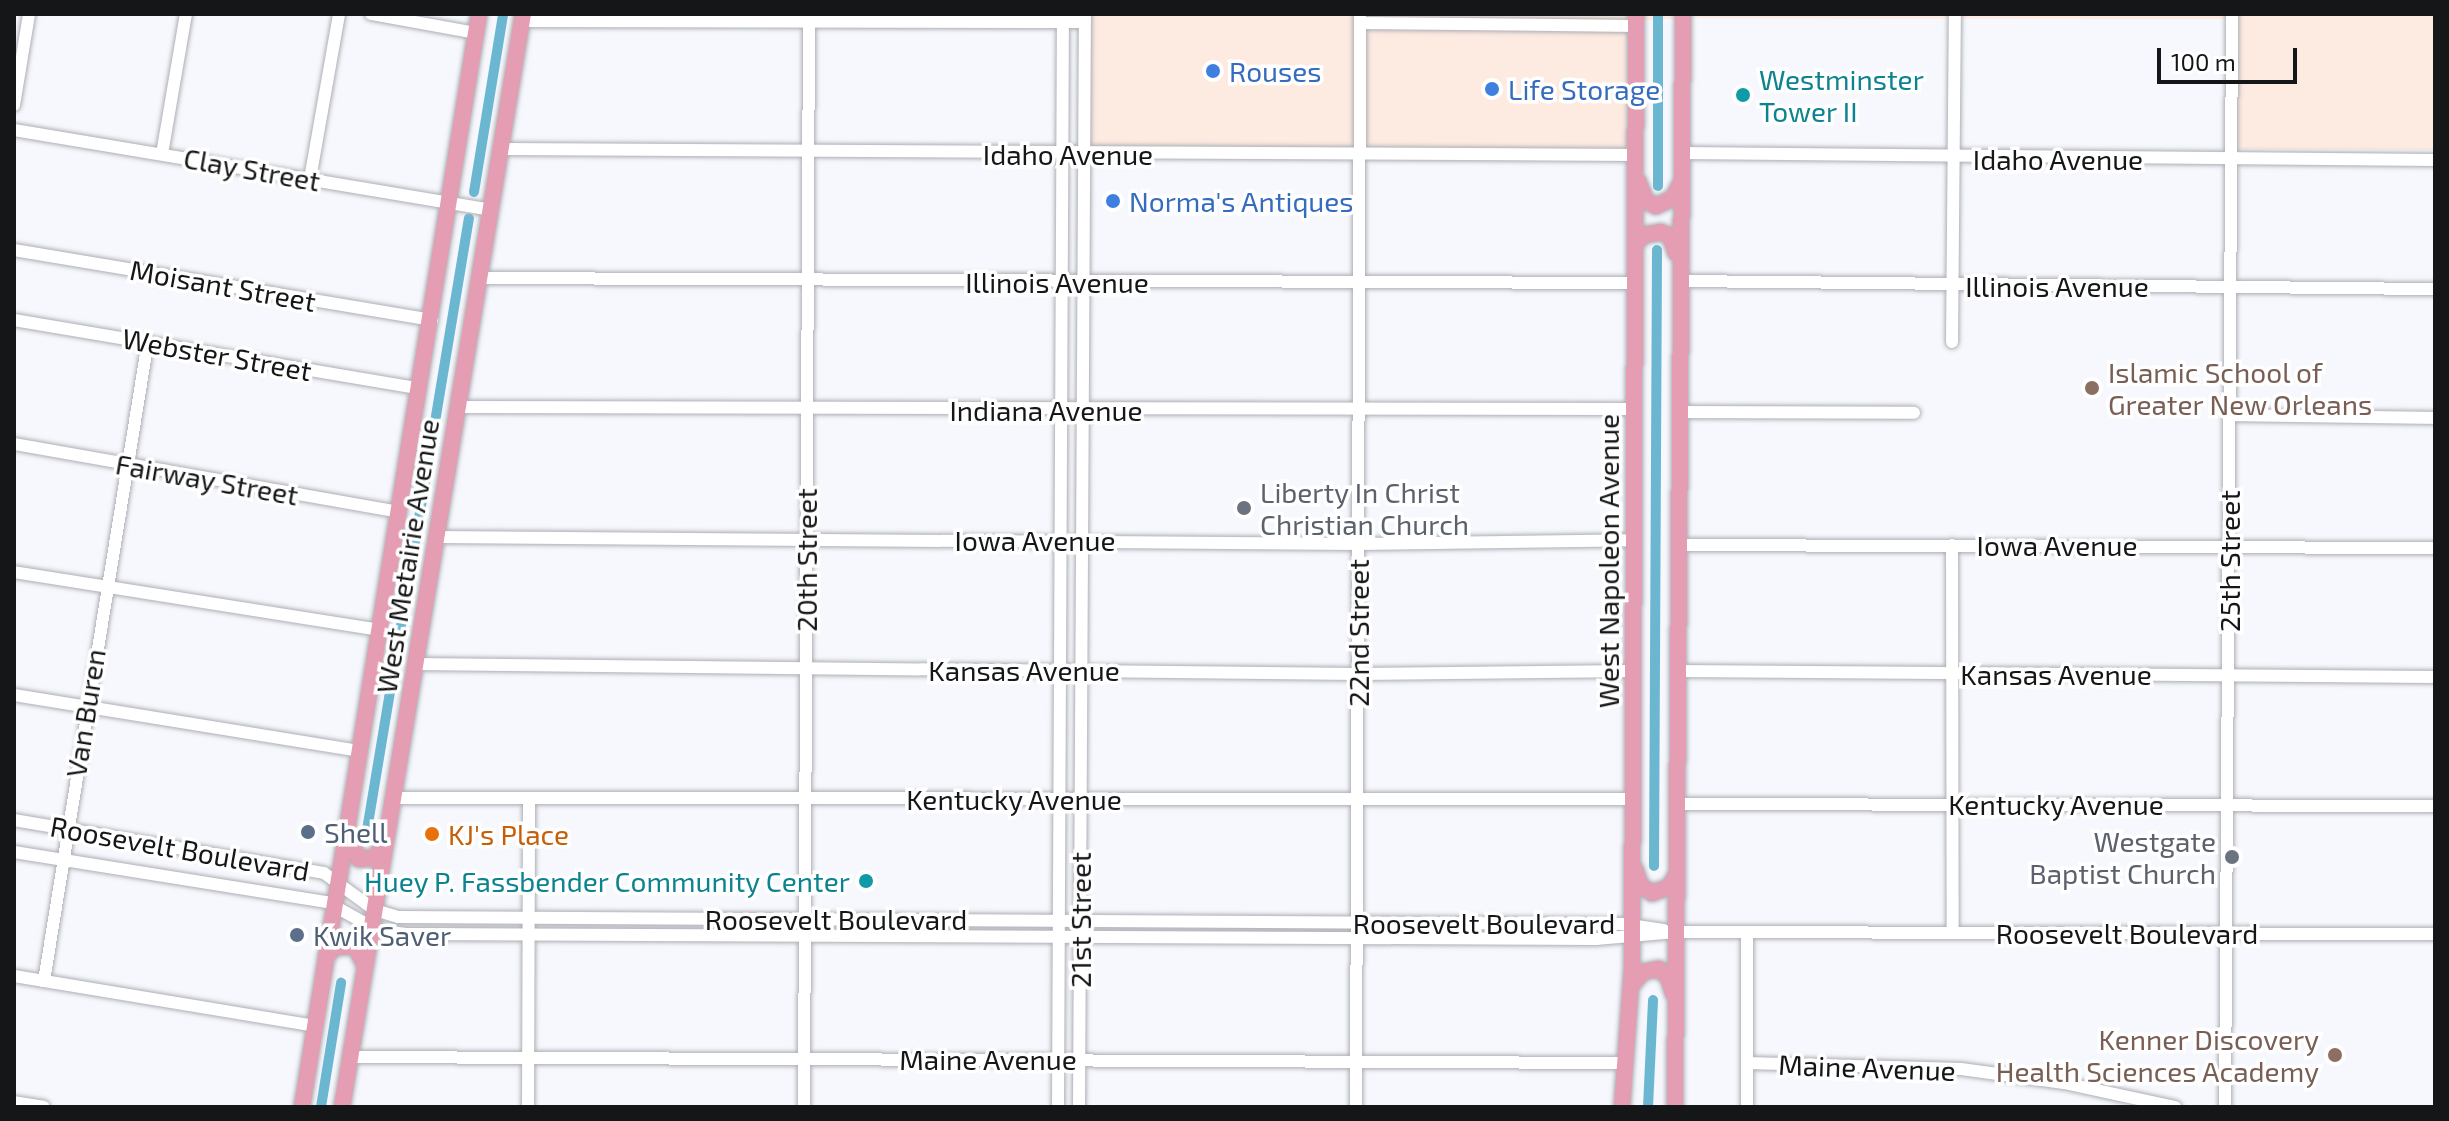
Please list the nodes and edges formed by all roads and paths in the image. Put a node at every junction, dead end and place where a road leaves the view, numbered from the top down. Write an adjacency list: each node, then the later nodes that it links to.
1 (29, 14): 16 (street)
2 (186, 14): 21 (street)
3 (339, 14): 29 (street)
4 (371, 14): 15 (street)
5 (479, 14): 15 (main road, West Metairie Avenue)
6 (1683, 14): 20 (main road)
7 (1955, 14): 25 (street)
8 (2232, 14): 26 (street, 25th Street)
9 (523, 18): 13 (street); 18 (main road, West Metairie Avenue)
10 (1063, 18): 11 (street); 13 (street); 22 (street, 21st Street)
11 (1085, 18): 24 (street, 21st Street)
12 (1360, 18): 14 (street); 23 (street, 22nd Street)
13 (809, 19): 19 (street, 20th Street)
14 (1636, 20): 28 (main road, West Napoleon Avenue)
15 (476, 33): 31 (main road, West Metairie Avenue)
16 (14, 105)
17 (14, 130): 21 (street, Clay Street)
18 (501, 149): 19 (street, Idaho Avenue); 32 (main road, West Metairie Avenue)
19 (808, 153): 22 (street, Idaho Avenue); 37 (street, 20th Street)
20 (1681, 153): 25 (street, Idaho Avenue); 30 (main road)
21 (162, 154): 29 (street, Clay Street)
22 (1061, 154): 24 (street, Idaho Avenue); 40 (street, 21st Street)
23 (1359, 154): 24 (street, Idaho Avenue); 28 (street, Idaho Avenue); 41 (street, 22nd Street)
24 (1084, 155): 39 (street, 21st Street)
25 (1953, 159): 26 (street, Idaho Avenue); 43 (street)
26 (2231, 159): 27 (street, Idaho Avenue); 44 (street, 25th Street)
27 (2435, 160)
28 (1635, 164): 30 (main road); 33 (main road, West Napoleon Avenue)
29 (310, 179): 31 (street, Clay Street)
30 (1680, 184): 35 (main road)
31 (450, 202): 32 (street, Clay Street); 47 (main road, West Metairie Avenue)
32 (490, 210): 36 (main road, West Metairie Avenue)
33 (1635, 244): 35 (main road); 42 (main road, West Napoleon Avenue)
34 (14, 250): 47 (street, Moisant Street)
35 (1679, 262): 38 (main road)
36 (479, 278): 37 (street, Illinois Avenue); 51 (main road, West Metairie Avenue)
37 (807, 281): 40 (street, Illinois Avenue); 53 (street, 20th Street)
38 (1679, 281): 43 (street, Illinois Avenue); 57 (main road)
39 (1083, 282): 40 (street, Illinois Avenue); 41 (street, Illinois Avenue); 55 (street, 21st Street)
40 (1060, 283): 54 (street, 21st Street)
41 (1359, 283): 42 (street, Illinois Avenue); 56 (street, 22nd Street)
42 (1635, 283): 52 (main road, West Napoleon Avenue)
43 (1952, 285): 44 (street, Illinois Avenue); 49 (street)
44 (2230, 286): 45 (street, Illinois Avenue); 59 (street, 25th Street)
45 (2435, 289)
46 (14, 320): 48 (street, Webster Street)
47 (432, 320): 50 (main road, West Metairie Avenue)
48 (148, 341): 50 (street, Webster Street); 62 (street, Van Buren)
49 (1952, 342)
50 (420, 389): 63 (main road, West Metairie Avenue)
51 (458, 407): 53 (street, Indiana Avenue); 64 (main road, West Metairie Avenue)
52 (1634, 409): 56 (street, Indiana Avenue); 68 (main road, West Napoleon Avenue)
53 (806, 410): 54 (street, Indiana Avenue); 65 (street, 20th Street)
54 (1060, 411): 55 (street, Indiana Avenue); 67 (street, 21st Street)
55 (1082, 411): 56 (street, Indiana Avenue); 66 (street, 21st Street)
56 (1358, 411): 69 (street, 22nd Street)
57 (1678, 412): 58 (street); 70 (main road)
58 (1914, 413)
59 (2230, 415): 60 (street); 72 (street, 25th Street)
60 (2435, 418)
61 (14, 444): 62 (street, Fairway Street)
62 (127, 465): 63 (street, Fairway Street); 75 (street, Van Buren)
63 (400, 512): 76 (main road, West Metairie Avenue)
64 (437, 537): 65 (street, Iowa Avenue); 77 (main road, West Metairie Avenue)
65 (806, 538): 67 (street, Iowa Avenue); 78 (street, 20th Street)
66 (1082, 539): 67 (street, Iowa Avenue); 69 (street, Iowa Avenue); 80 (street, 21st Street)
67 (1059, 540): 79 (street, 21st Street)
68 (1634, 540): 69 (street, Iowa Avenue); 81 (main road, West Napoleon Avenue)
69 (1358, 544): 84 (street, 22nd Street)
70 (1679, 545): 71 (street, Iowa Avenue); 82 (main road)
71 (1952, 545): 72 (street, Iowa Avenue); 83 (street)
72 (2229, 545): 73 (street, Iowa Avenue); 85 (street, 25th Street)
73 (2435, 548)
74 (14, 572): 75 (street)
75 (106, 587): 76 (street); 88 (street, Van Buren)
76 (380, 630): 89 (main road, West Metairie Avenue)
77 (416, 664): 78 (street, Kansas Avenue); 90 (main road, West Metairie Avenue)
78 (805, 669): 79 (street, Kansas Avenue); 91 (street, 20th Street)
79 (1060, 670): 80 (street, Kansas Avenue); 93 (street, 21st Street)
80 (1081, 670): 84 (street, Kansas Avenue); 95 (street, 21st Street)
81 (1633, 671): 84 (street, Kansas Avenue); 94 (main road, West Napoleon Avenue)
82 (1677, 671): 83 (street, Kansas Avenue); 98 (main road)
83 (1951, 673): 85 (street, Kansas Avenue); 97 (street)
84 (1358, 674): 96 (street, 22nd Street)
85 (2229, 675): 86 (street, Kansas Avenue); 99 (street, 25th Street)
86 (2435, 677)
87 (14, 695): 88 (street)
88 (86, 707): 89 (street); 103 (street, Van Buren)
89 (360, 751): 102 (main road, West Metairie Avenue)
90 (393, 798): 92 (street, Kentucky Avenue); 104 (main road, West Metairie Avenue)
91 (805, 798): 92 (street, Kentucky Avenue); 93 (street, Kentucky Avenue); 113 (street, 20th Street)
92 (529, 799): 112 (street)
93 (1060, 799): 95 (street, Kentucky Avenue); 114 (street, 21st Street)
94 (1634, 799): 96 (street, Kentucky Avenue); 106 (main road, West Napoleon Avenue)
95 (1081, 800): 96 (street, Kentucky Avenue); 115 (street, 21st Street)
96 (1357, 801): 116 (street, 22nd Street)
97 (1950, 803): 98 (street, Kentucky Avenue); 99 (street, Kentucky Avenue); 121 (street)
98 (1676, 804): 108 (main road)
99 (2228, 805): 100 (street, Kentucky Avenue); 122 (street, 25th Street)
100 (2435, 806)
101 (14, 820): 103 (street, Roosevelt Boulevard)
102 (348, 826): 104 (main road); 109 (main road, West Metairie Avenue)
103 (67, 828): 107 (street, Van Buren); 109 (street, Roosevelt Boulevard)
104 (387, 839): 111 (main road, West Metairie Avenue)
105 (14, 852): 107 (street, Roosevelt Boulevard)
106 (1633, 860): 108 (main road); 118 (main road, West Napoleon Avenue)
107 (62, 861): 110 (street, Roosevelt Boulevard); 132 (street, Van Buren)
108 (1676, 875): 119 (main road)
109 (338, 881): 110 (main road, West Metairie Avenue); 111 (street, Roosevelt Boulevard)
110 (335, 904): 117 (street, Roosevelt Boulevard); 129 (main road, West Metairie Avenue)
111 (375, 910): 112 (street, Roosevelt Boulevard); 117 (main road, West Metairie Avenue)
112 (529, 917): 113 (street, Roosevelt Boulevard); 124 (street)
113 (804, 919): 114 (street, Roosevelt Boulevard); 125 (street, 20th Street)
114 (1059, 921): 115 (street, Roosevelt Boulevard); 126 (street, 21st Street)
115 (1081, 921): 116 (street, Roosevelt Boulevard); 127 (street, 21st Street)
116 (1357, 922): 118 (street, Roosevelt Boulevard); 128 (street, 22nd Street)
117 (372, 928): 124 (street, Roosevelt Boulevard); 130 (main road, West Metairie Avenue)
118 (1632, 931): 119 (street, Roosevelt Boulevard); 128 (street, Roosevelt Boulevard); 133 (main road, West Napoleon Avenue)
119 (1676, 932): 120 (street, Roosevelt Boulevard); 134 (main road)
120 (1747, 933): 121 (street, Roosevelt Boulevard); 143 (street)
121 (1953, 933): 122 (street, Roosevelt Boulevard)
122 (2227, 934): 123 (street, Roosevelt Boulevard); 157 (street, 25th Street)
123 (2435, 934)
124 (529, 935): 125 (street, Roosevelt Boulevard); 138 (street)
125 (804, 937): 126 (street, Roosevelt Boulevard); 137 (street, 20th Street)
126 (1059, 938): 127 (street, Roosevelt Boulevard); 139 (street, 21st Street)
127 (1081, 938): 128 (street, Roosevelt Boulevard); 140 (street, 21st Street)
128 (1356, 939): 141 (street, 22nd Street)
129 (326, 957): 130 (main road); 135 (main road, West Metairie Avenue)
130 (365, 968): 136 (main road, West Metairie Avenue)
131 (14, 976): 132 (street)
132 (44, 981): 135 (street)
133 (1632, 985): 134 (main road); 142 (main road, West Napoleon Avenue)
134 (1675, 1003): 154 (main road)
135 (315, 1026): 146 (main road, West Metairie Avenue)
136 (350, 1057): 138 (street, Maine Avenue); 147 (main road, West Metairie Avenue)
137 (804, 1057): 138 (street, Maine Avenue); 139 (street, Maine Avenue); 149 (street, 20th Street)
138 (528, 1059): 148 (street)
139 (1059, 1059): 140 (street, Maine Avenue); 150 (street, 21st Street)
140 (1079, 1059): 141 (street, Maine Avenue); 151 (street, 21st Street)
141 (1356, 1060): 142 (street, Maine Avenue); 152 (street, 22nd Street)
142 (1627, 1063): 153 (main road, West Napoleon Avenue)
143 (1747, 1063): 155 (street); 156 (street, Maine Avenue)
144 (20, 1104): 145 (street)
145 (44, 1107)
146 (302, 1107)
147 (342, 1107)
148 (528, 1107)
149 (804, 1107)
150 (1058, 1107)
151 (1079, 1107)
152 (1356, 1107)
153 (1622, 1107)
154 (1675, 1107)
155 (1747, 1107)
156 (2175, 1107)
157 (2225, 1107)

